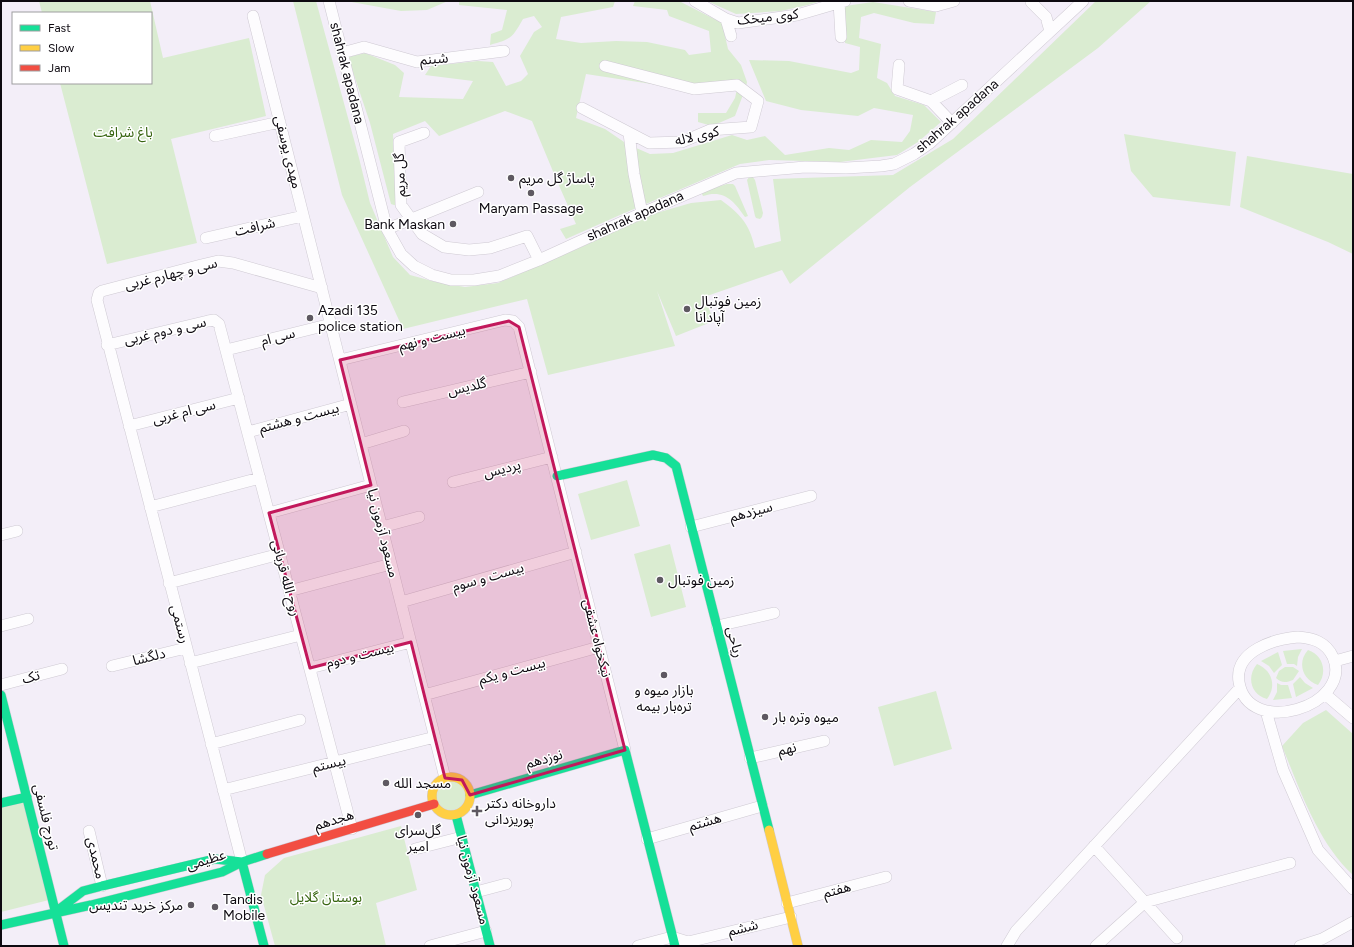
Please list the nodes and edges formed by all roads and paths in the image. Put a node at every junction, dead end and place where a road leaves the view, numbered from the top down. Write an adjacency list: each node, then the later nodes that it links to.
1 (329, 1): 14 (street, shahrak apadana)
2 (695, 1): 9 (street, کوی میخک)
3 (909, 1): 4 (street)
4 (954, 1)
5 (1029, 1): 10 (street)
6 (1083, 1): 10 (street, shahrak apadana)
7 (842, 2): 9 (street, کوی میخک); 12 (street)
8 (253, 16): 20 (street, مهدی یوسفی)
9 (726, 19): 11 (street)
10 (1050, 32): 21 (street, shahrak apadana)
11 (731, 36)
12 (840, 36)
13 (504, 50): 14 (street, شبنم)
14 (342, 52): 29 (street, shahrak apadana)
15 (899, 64): 18 (street)
16 (605, 66): 23 (street, کوی لاله)
17 (962, 85): 18 (street)
18 (931, 101): 21 (street)
19 (582, 108): 23 (street, کوی لاله)
20 (280, 122): 24 (street); 27 (street, مهدی یوسفی)
21 (952, 122): 26 (street, shahrak apadana)
22 (424, 133): 28 (street, گل مریم)
23 (629, 133): 26 (street)
24 (215, 136)
25 (478, 192): 28 (street)
26 (642, 212): 31 (street, shahrak apadana)
27 (303, 216): 30 (street, شرافت); 32 (street, مهدی یوسفی)
28 (411, 220): 29 (street); 31 (street, گل مریم)
29 (387, 229): 31 (street, shahrak apadana)
30 (206, 238)
31 (539, 260)
32 (322, 288): 33 (street, سی و چهارم غربی); 34 (street, مسعود آزمون نیا)
33 (96, 302): 37 (street, رستمی)
34 (331, 324): 38 (street, سی ام); 39 (street, مسعود آزمون نیا)
35 (220, 327): 37 (street, سی و دوم غربی); 38 (street, روح الله قربانی)
36 (520, 331): 39 (street, بیست و نهم); 40 (street, نیکخواه عشقی)
37 (107, 345): 44 (street, رستمی)
38 (226, 350): 41 (street, روح الله قربانی)
39 (340, 360): 43 (street, مسعود آزمون نیا)
40 (531, 372): 42 (street, گلدیس); 48 (street, نیکخواه عشقی)
41 (239, 398): 44 (street, سی ام غربی); 45 (street, روح الله قربانی)
42 (403, 402)
43 (351, 404): 45 (street, بیست و هشتم); 47 (street, مسعود آزمون نیا)
44 (129, 426): 54 (street, رستمی)
45 (248, 432): 50 (street, روح الله قربانی)
46 (404, 432): 47 (street)
47 (361, 444): 52 (street, مسعود آزمون نیا)
48 (552, 457): 49 (street, نیکخواه عشقی); 51 (street, پردیس)
49 (557, 476): 58 (street, ریاحی); 61 (street, نیکخواه عشقی)
50 (260, 478): 54 (street); 55 (street, روح الله قربانی)
51 (453, 482)
52 (371, 485): 55 (street); 57 (street, مسعود آزمون نیا)
53 (811, 496): 58 (street, سیزدهم)
54 (150, 507): 64 (street, رستمی)
55 (269, 513): 62 (street, روح الله قربانی)
56 (419, 517): 57 (street)
57 (382, 527): 63 (street, مسعود آزمون نیا)
58 (691, 527): 70 (street, ریاحی)
59 (17, 531): 60 (street)
60 (1, 535)
61 (576, 552): 66 (street, بیست و سوم); 73 (street, نیکخواه عشقی)
62 (280, 554): 64 (street); 65 (street, روح الله قربانی)
63 (391, 564): 65 (street); 66 (street, مسعود آزمون نیا)
64 (169, 583): 74 (street, رستمی)
65 (290, 591): 71 (street, روح الله قربانی)
66 (401, 602): 72 (street, مسعود آزمون نیا)
67 (774, 613): 70 (street)
68 (28, 619): 69 (street)
69 (1, 626)
70 (716, 626): 94 (street, ریاحی)
71 (301, 635): 77 (street); 79 (street, روح الله قربانی)
72 (411, 642): 79 (street, بیست و دوم); 84 (street, مسعود آزمون نیا)
73 (599, 647): 84 (street, بیست و یکم); 93 (street, نیکخواه عشقی)
74 (186, 648): 77 (street, رستمی); 78 (street, دلگشا)
75 (1353, 656): 76 (street)
76 (1335, 661): 82 (street); 83 (street)
77 (190, 663): 92 (street, رستمی)
78 (112, 666)
79 (310, 668): 95 (street, روح الله قربانی)
80 (62, 669): 81 (street, تک)
81 (1, 685)
82 (1240, 688): 86 (street); 108 (street)
83 (1325, 694): 86 (street); 88 (street)
84 (424, 695): 90 (street, مسعود آزمون نیا)
85 (1, 696): 87 (street, تورج فلسفی)
86 (1266, 712): 115 (street)
87 (3, 713): 99 (street, تورج فلسفی)
88 (1353, 718)
89 (300, 720): 92 (street)
90 (434, 737): 95 (street, بیستم); 96 (street, مسعود آزمون نیا)
91 (824, 741): 94 (street, نهم)
92 (212, 744): 97 (street, رستمی)
93 (625, 750): 98 (street, نوزدهم); 107 (street, نیکخواه عشقی)
94 (750, 758): 102 (street, ریاحی)
95 (335, 762): 97 (street, بیستم); 104 (street, روح الله قربانی)
96 (445, 778): 98 (street); 101 (street)
97 (224, 790): 110 (street, رستمی)
98 (470, 795): 103 (street)
99 (27, 797): 100 (street); 119 (street, تورج فلسفی)
100 (1, 804)
101 (434, 804): 103 (street); 104 (street, هجدهم)
102 (762, 806): 107 (street, هشتم); 118 (street, ریاحی)
103 (456, 814): 106 (street, مسعود آزمون نیا)
104 (352, 829): 110 (street, هجدهم)
105 (89, 831): 114 (street, محمدی)
106 (462, 837): 109 (street); 116 (street, مسعود آزمون نیا)
107 (647, 838): 125 (street, نیکخواه عشقی)
108 (1094, 846): 117 (street); 133 (street)
109 (415, 849)
110 (242, 862): 114 (street, عظیمی); 119 (street, عظیمی); 128 (street, رستمی)
111 (1290, 863): 117 (street)
112 (886, 876): 118 (street, هفتم)
113 (506, 884): 116 (street)
114 (102, 886): 119 (street, عظیمی)
115 (1353, 889)
116 (476, 892): 123 (street, مسعود آزمون نیا)
117 (1145, 902): 124 (street); 134 (street)
118 (787, 903): 120 (street, ریاحی)
119 (55, 912): 122 (street, عظیمی); 127 (street, تورج فلسفی)
120 (791, 917): 125 (street, ششم); 132 (street, ریاحی)
121 (1353, 922): 126 (street)
122 (1, 925)
123 (486, 931): 129 (street); 130 (street, مسعود آزمون نیا)
124 (1177, 938)
125 (674, 942): 131 (street)
126 (1319, 943): 135 (street)
127 (64, 946)
128 (264, 946)
129 (430, 946)
130 (490, 946)
131 (638, 946)
132 (798, 946)
133 (1007, 946)
134 (1096, 946)
135 (1300, 946)

